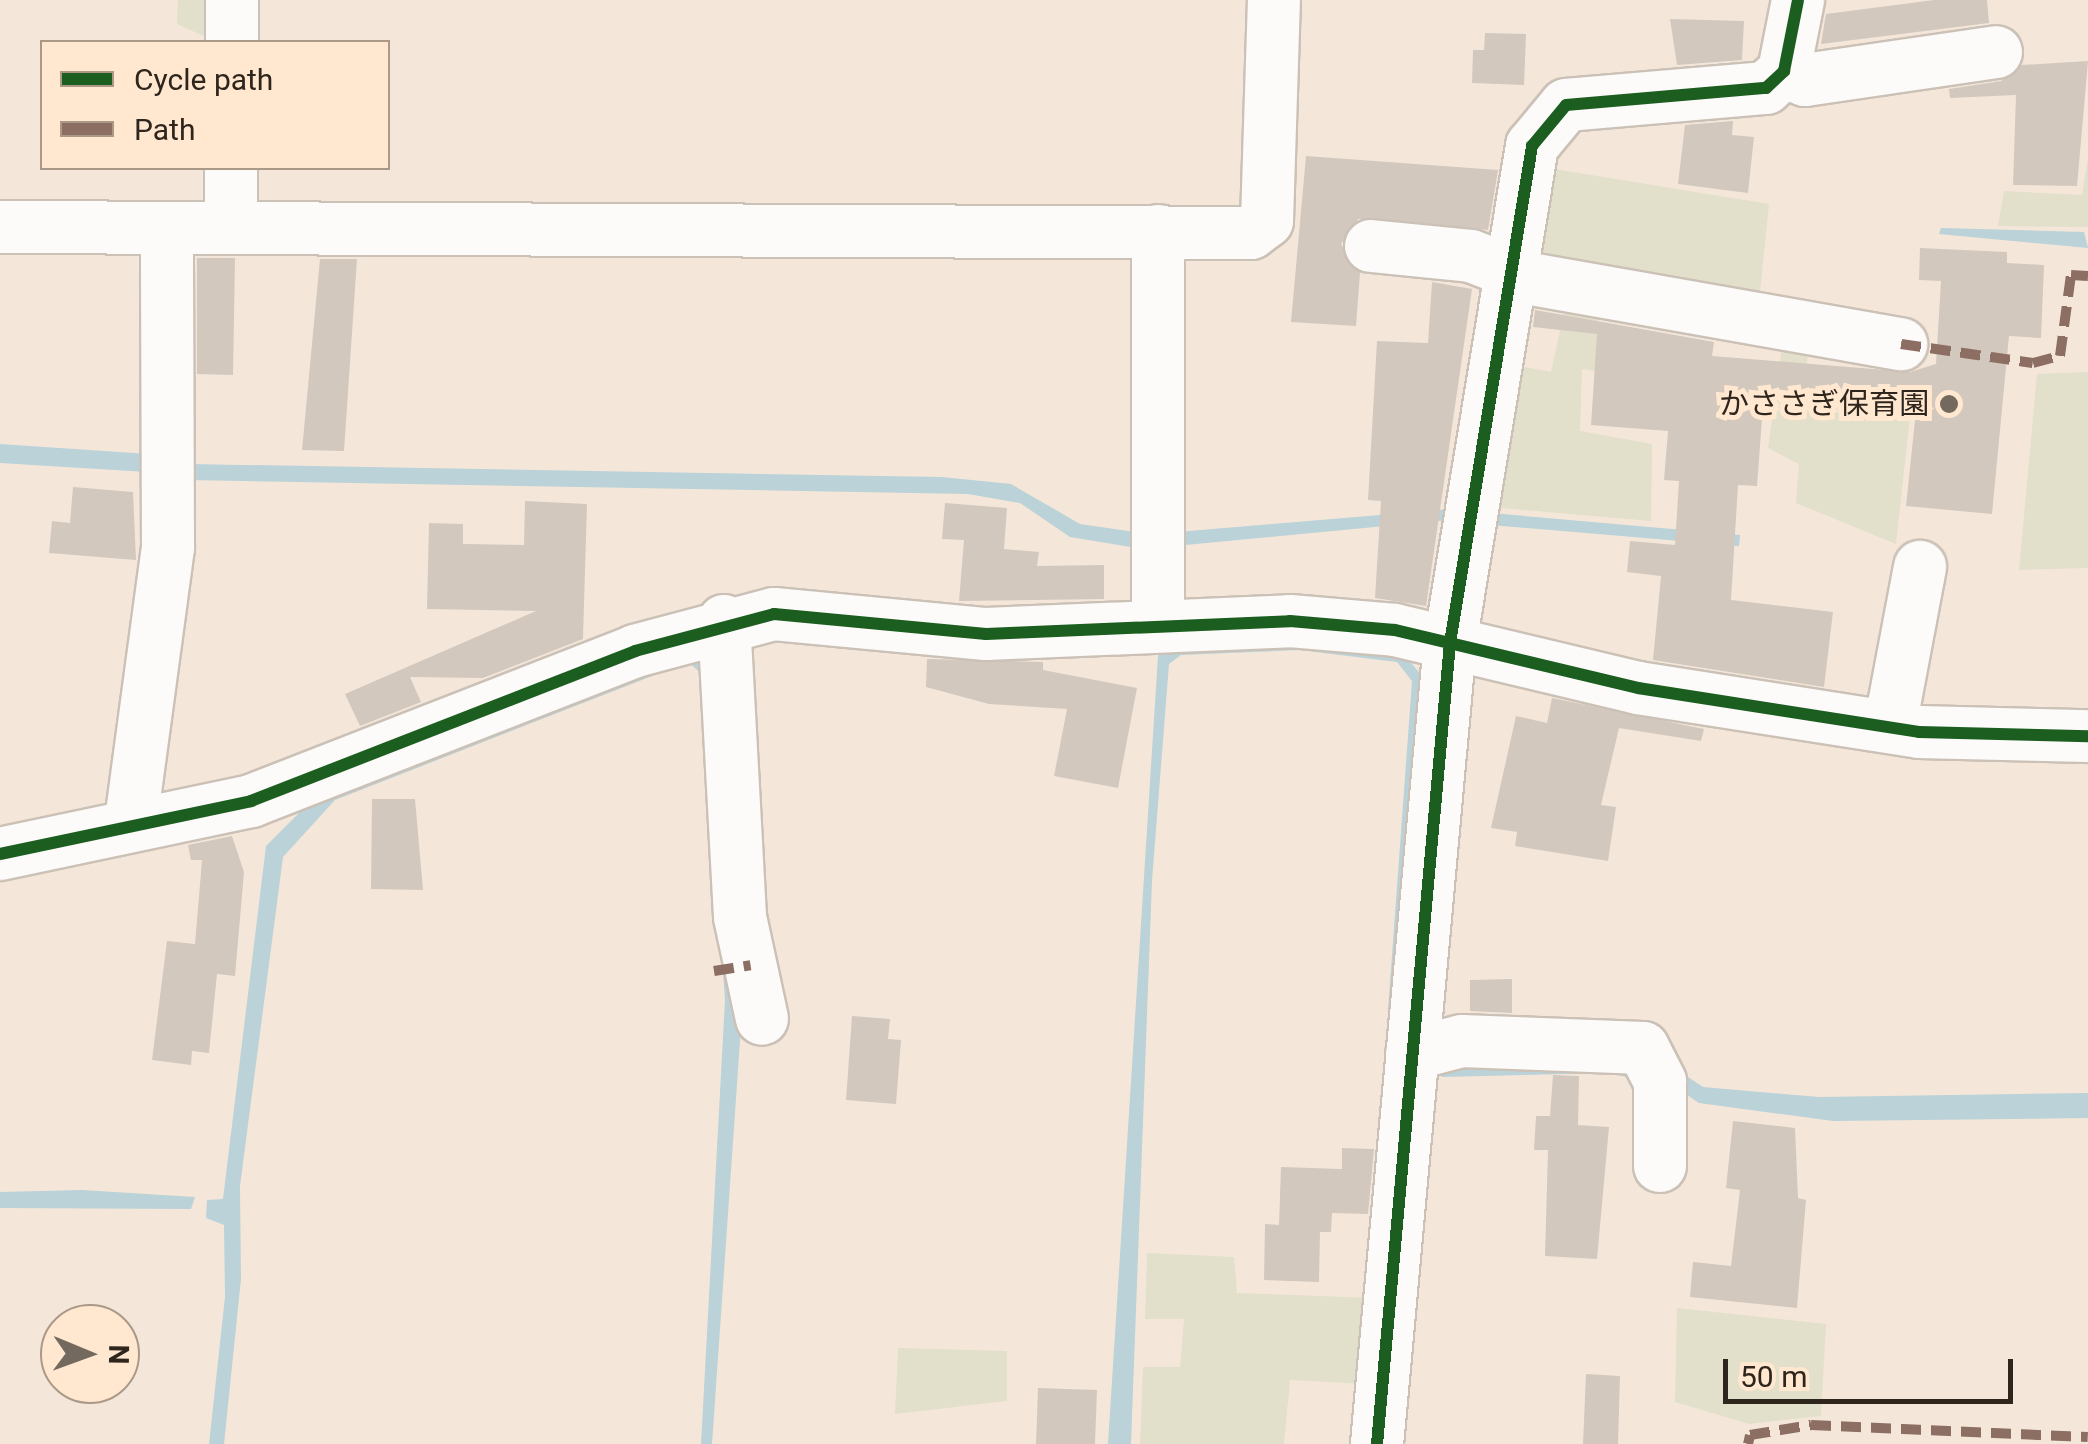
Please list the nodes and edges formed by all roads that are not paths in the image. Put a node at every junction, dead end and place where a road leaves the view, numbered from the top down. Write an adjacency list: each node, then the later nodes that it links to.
1 (232, 0): 4 (street)
2 (1274, 0): 11 (street)
3 (1798, 0): 6 (street)
4 (232, 40)
5 (1996, 52): 6 (street)
6 (1784, 71): 13 (street)
7 (231, 170): 10 (street)
8 (0, 227): 9 (street)
9 (167, 228): 10 (street); 21 (street)
10 (231, 228): 11 (street)
11 (1158, 231): 17 (street)
12 (1371, 246): 13 (street)
13 (1508, 271): 14 (street); 18 (street)
14 (1902, 344)
15 (1920, 567): 19 (street)
16 (724, 622): 17 (street); 21 (street); 23 (street)
17 (1158, 624): 18 (street)
18 (1450, 643): 19 (street); 24 (street)
19 (1890, 726): 20 (street)
20 (2088, 736)
21 (131, 822): 22 (street)
22 (0, 854)
23 (762, 1019)
24 (1412, 1054): 25 (street); 26 (street)
25 (1660, 1166)
26 (1377, 1444)

